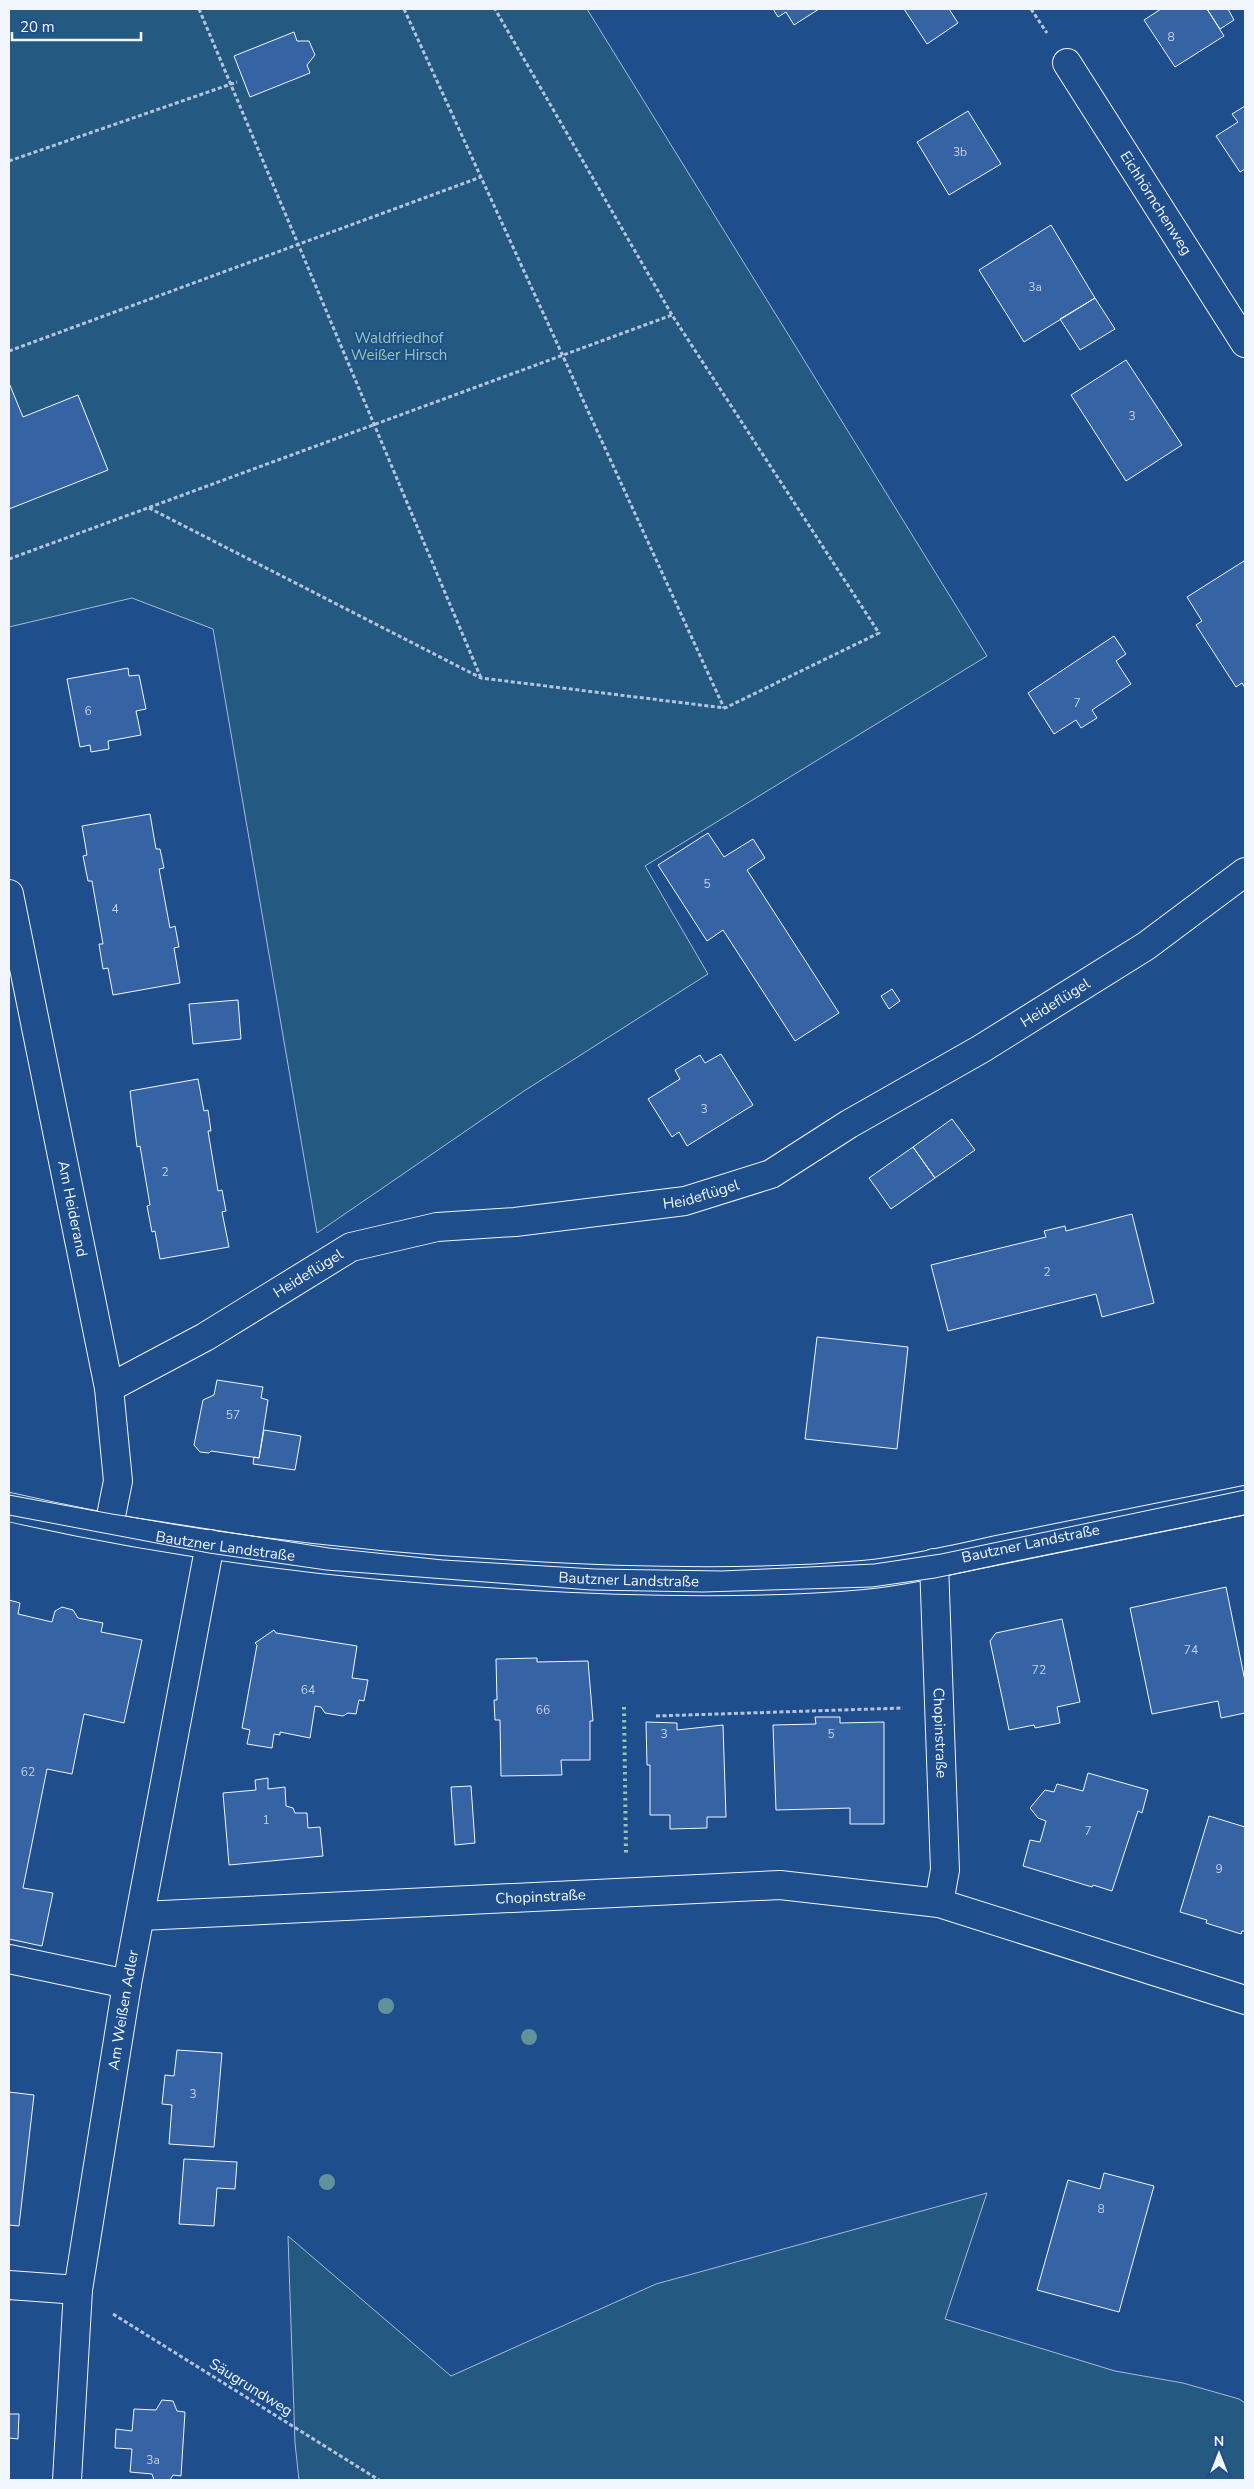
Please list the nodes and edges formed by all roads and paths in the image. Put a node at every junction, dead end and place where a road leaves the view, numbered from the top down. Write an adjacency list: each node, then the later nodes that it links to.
1 (200, 9): 6 (path)
2 (404, 9): 8 (path)
3 (495, 9): 10 (path)
4 (1067, 63): 11 (street, Eichhörnchenweg)
5 (237, 82): 6 (path)
6 (232, 85): 7 (path); 9 (path)
7 (9, 161)
8 (482, 178): 9 (path); 13 (path)
9 (299, 245): 12 (path); 14 (path)
10 (672, 315): 13 (path); 18 (path)
11 (1245, 343)
12 (9, 351)
13 (563, 355): 14 (path); 18 (path)
14 (375, 425): 15 (path); 17 (path)
15 (149, 508): 16 (path); 17 (path)
16 (9, 559)
17 (482, 678): 18 (path)
18 (725, 708)
19 (1245, 872): 21 (street, Heideflügel)
20 (9, 894): 21 (street, Am Heiderand)
21 (109, 1388): 24 (street, Am Heiderand)
22 (1245, 1500): 26 (street, Bautzner Landstraße)
23 (9, 1507): 24 (street, Bautzner Landstraße)
24 (109, 1526): 25 (street, Bautzner Landstraße)
25 (210, 1544): 26 (street, Bautzner Landstraße); 30 (street, Am Weißen Adler)
26 (934, 1563): 27 (street, Chopinstraße)
27 (940, 1707): 28 (path); 29 (street, Chopinstraße)
28 (656, 1716)
29 (940, 1903): 30 (street, Chopinstraße); 33 (street, Chopinstraße)
30 (141, 1916): 32 (street, Am Weißen Adler)
31 (9, 1959): 32 (street)
32 (127, 1984): 35 (street, Am Weißen Adler)
33 (1245, 2000)
34 (9, 2285): 35 (street)
35 (78, 2290): 37 (street, Am Weißen Adler)
36 (110, 2312): 38 (path, Säugrundweg)
37 (67, 2480)
38 (379, 2480)

